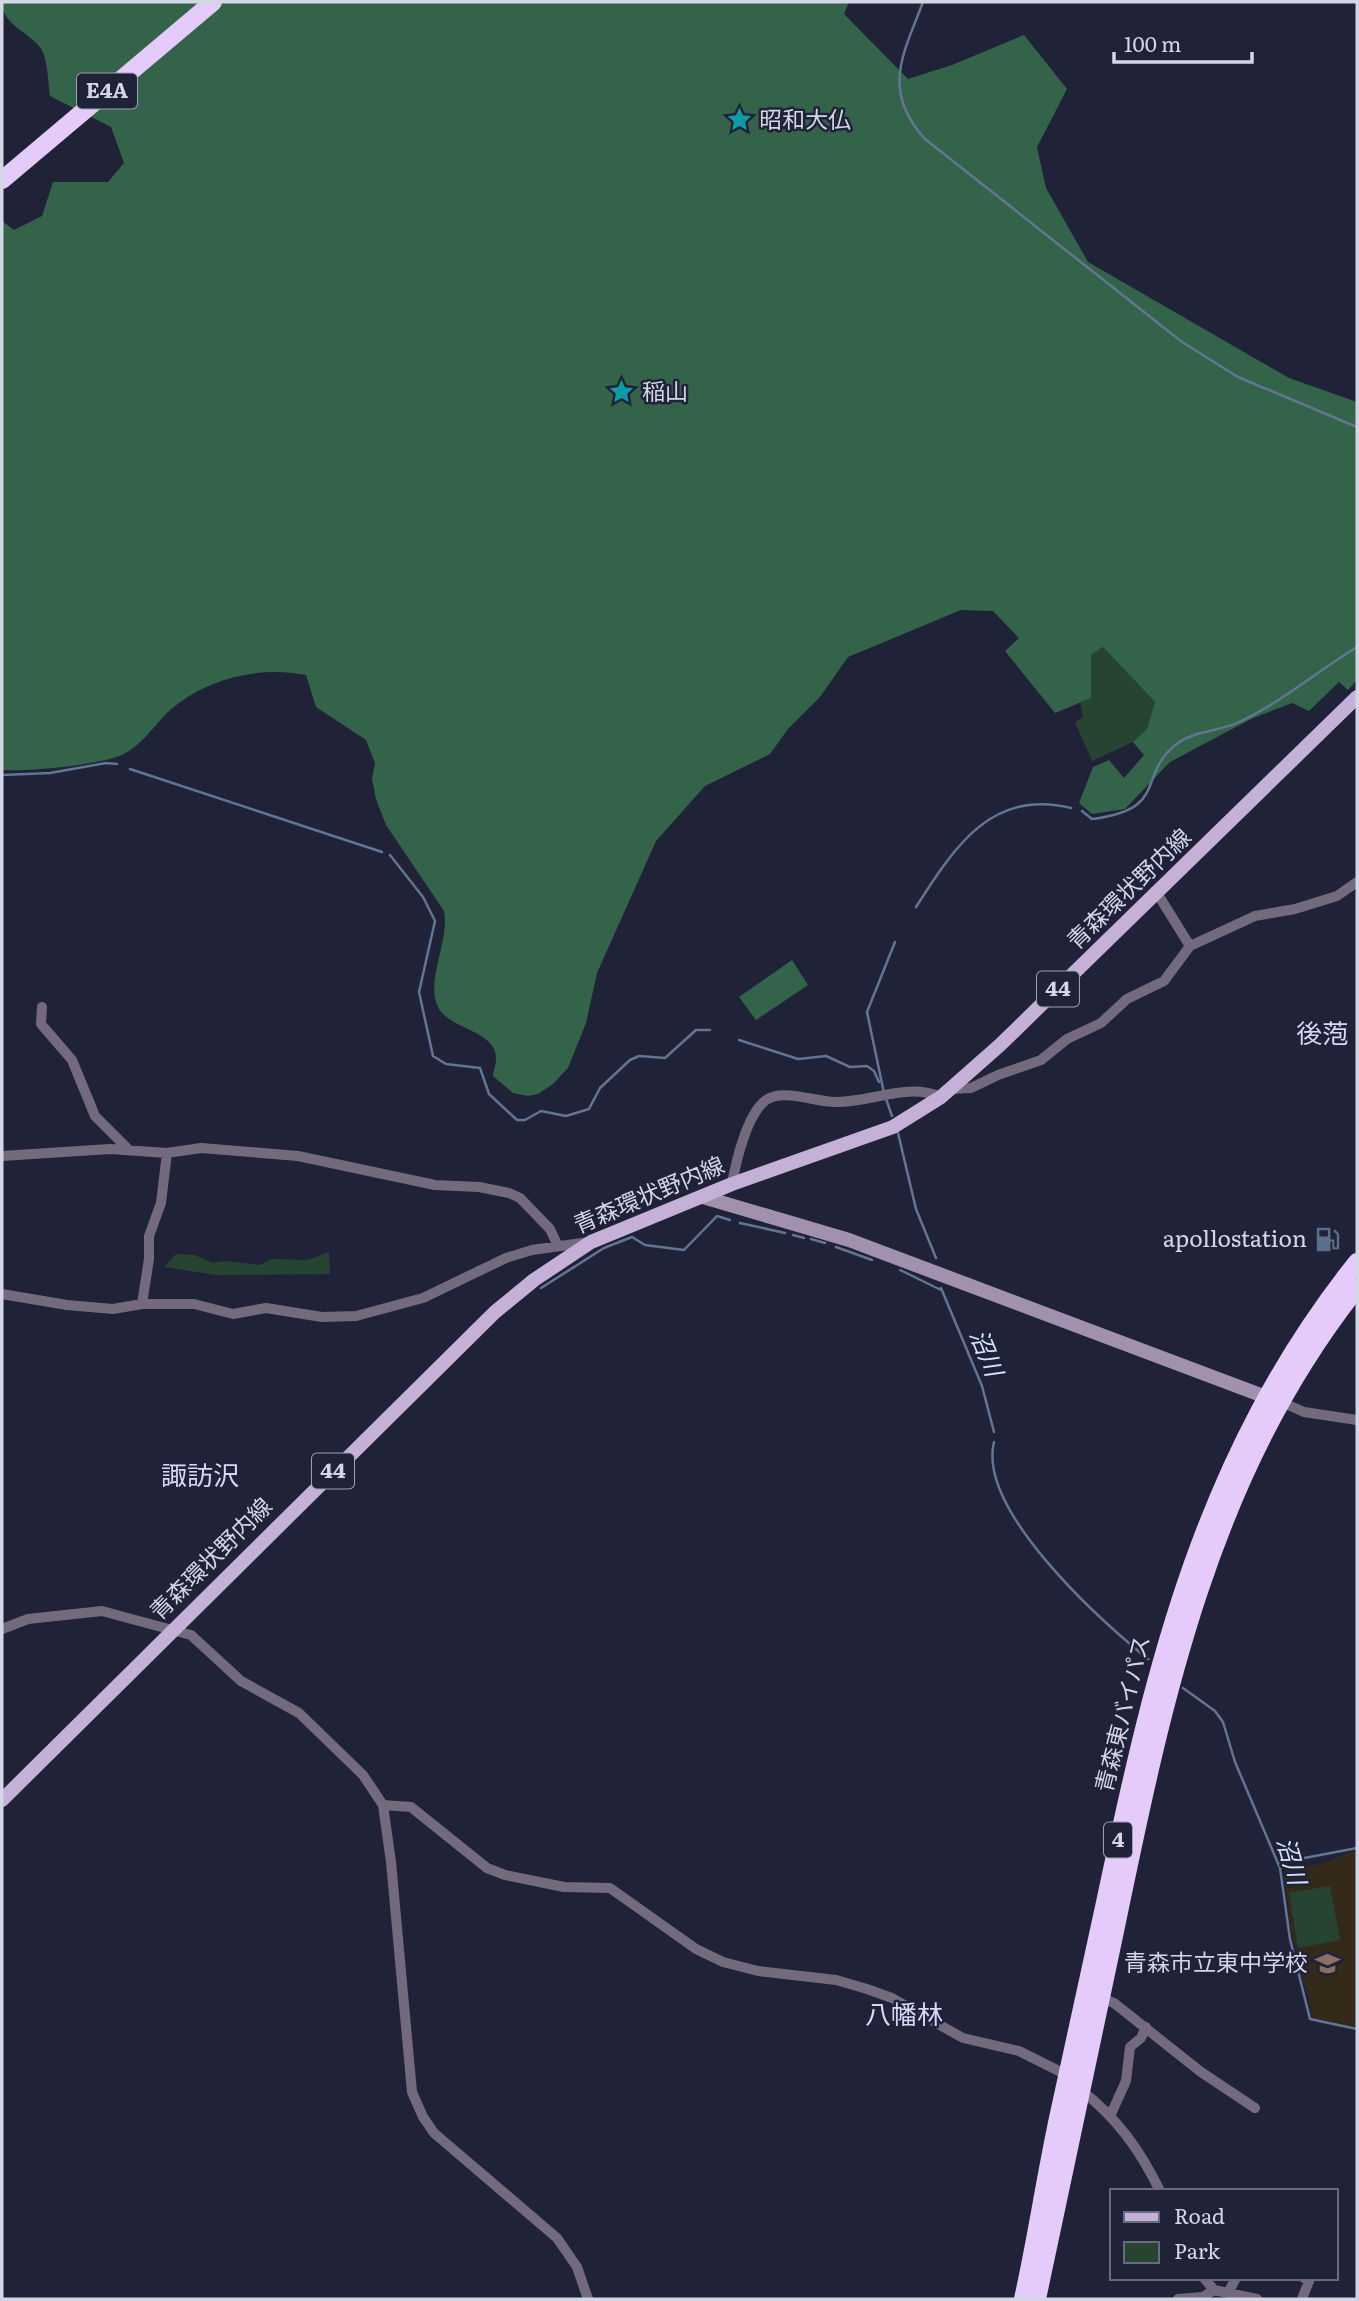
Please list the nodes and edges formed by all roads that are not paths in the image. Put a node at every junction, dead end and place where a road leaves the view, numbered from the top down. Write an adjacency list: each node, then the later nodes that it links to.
1 (213, 2): 2 (highway, E4A)
2 (2, 180)
3 (1357, 697): 5 (main road, 青森環状野内線 / 44)
4 (1357, 882): 6 (street)
5 (1157, 893): 6 (street); 8 (main road, 青森環状野内線 / 44)
6 (1190, 946): 8 (street)
7 (42, 1007): 9 (street)
8 (946, 1093): 12 (main road, 青森環状野内線 / 44); 12 (street)
9 (129, 1150): 10 (street); 11 (street)
10 (167, 1153): 15 (street); 19 (street)
11 (2, 1156)
12 (732, 1184): 13 (main road, 青森環状野内線 / 44)
13 (703, 1196): 14 (main road, 青森環状野内線 / 44); 20 (street)
14 (591, 1242): 15 (street); 23 (main road, 青森環状野内線 / 44)
15 (557, 1244): 19 (street)
16 (1357, 1262): 20 (highway, 青森東バイパス / 4)
17 (1357, 1288): 20 (highway, 青森東バイパス / 4)
18 (2, 1294): 19 (street)
19 (142, 1304)
20 (1272, 1399): 21 (street); 26 (highway, 青森東バイパス / 4); 28 (highway, 青森東バイパス / 4)
21 (1357, 1420)
22 (2, 1629): 23 (street)
23 (171, 1630): 24 (main road, 青森環状野内線 / 44); 25 (street)
24 (2, 1800)
25 (383, 1805): 28 (street); 38 (street)
26 (1101, 1998): 27 (street); 29 (highway, 青森東バイパス / 4)
27 (1146, 2027): 30 (street); 31 (street)
28 (1068, 2076): 29 (street); 39 (highway, 青森東バイパス / 4)
29 (1081, 2090): 31 (street); 40 (highway, 青森東バイパス / 4)
30 (1255, 2108)
31 (1111, 2114): 32 (street)
32 (1159, 2189)
33 (1206, 2280): 36 (street)
34 (1235, 2280): 37 (street)
35 (1307, 2280): 43 (street)
36 (1214, 2290): 37 (street); 41 (street)
37 (1227, 2293): 42 (street)
38 (588, 2299)
39 (1023, 2299)
40 (1038, 2299)
41 (1178, 2299)
42 (1257, 2299)
43 (1302, 2299)

